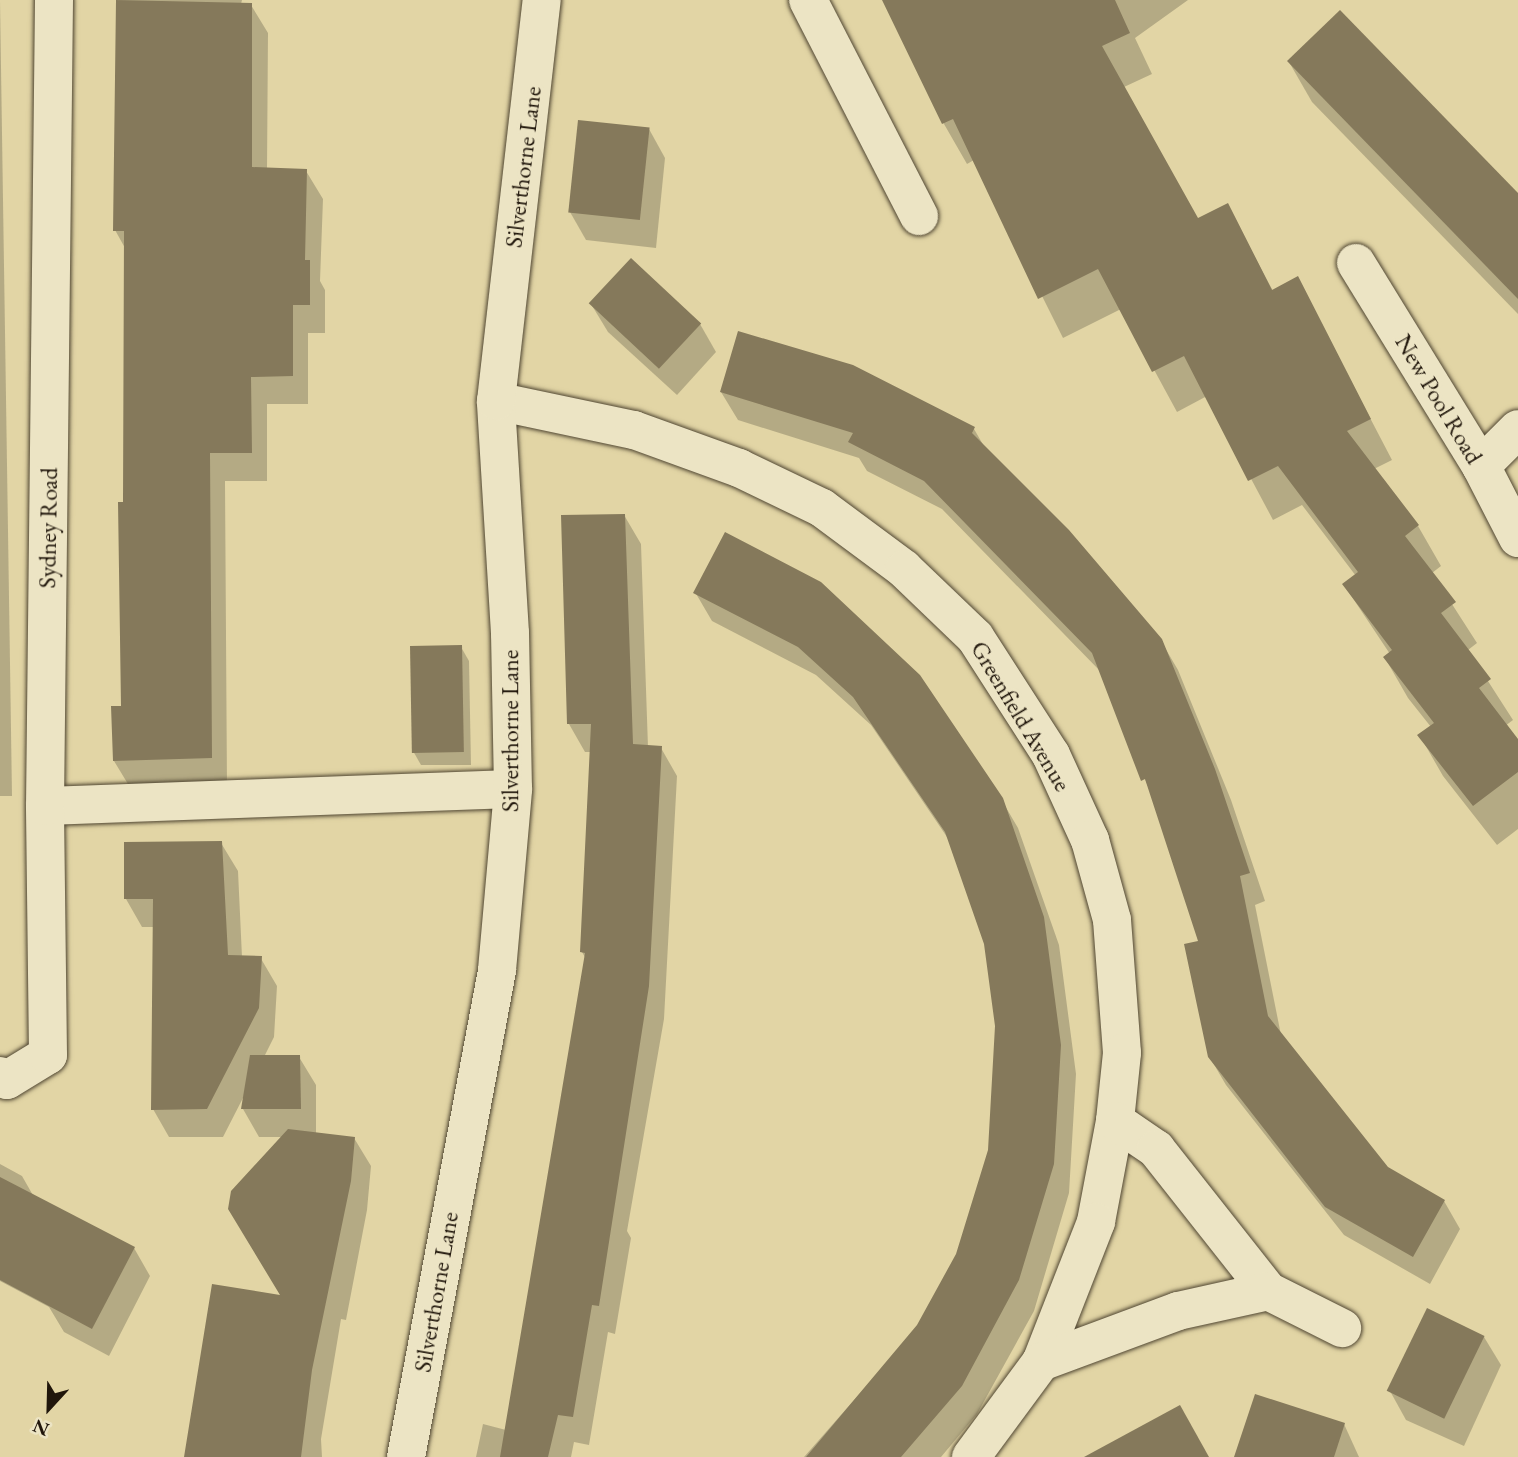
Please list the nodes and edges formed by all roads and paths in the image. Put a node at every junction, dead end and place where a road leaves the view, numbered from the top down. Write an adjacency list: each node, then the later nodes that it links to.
1 (54, 0): 11 (street, Sydney Road)
2 (542, 0): 6 (street, Silverthorne Lane)
3 (808, 0): 4 (street)
4 (919, 216)
5 (1356, 263): 8 (street, New Pool Road)
6 (496, 401): 10 (street, Silverthorne Lane); 13 (street, Greenfield Avenue)
7 (1518, 429): 8 (street)
8 (1481, 466): 9 (street, New Pool Road)
9 (1518, 538)
10 (513, 789): 11 (street); 17 (street, Silverthorne Lane)
11 (45, 806): 12 (street, Sydney Road)
12 (0, 1076)
13 (1115, 1121): 14 (street); 16 (street, Greenfield Avenue)
14 (1268, 1292): 15 (street); 16 (street)
15 (1342, 1328)
16 (1041, 1362): 18 (street, Greenfield Avenue)
17 (406, 1457)
18 (971, 1457)

